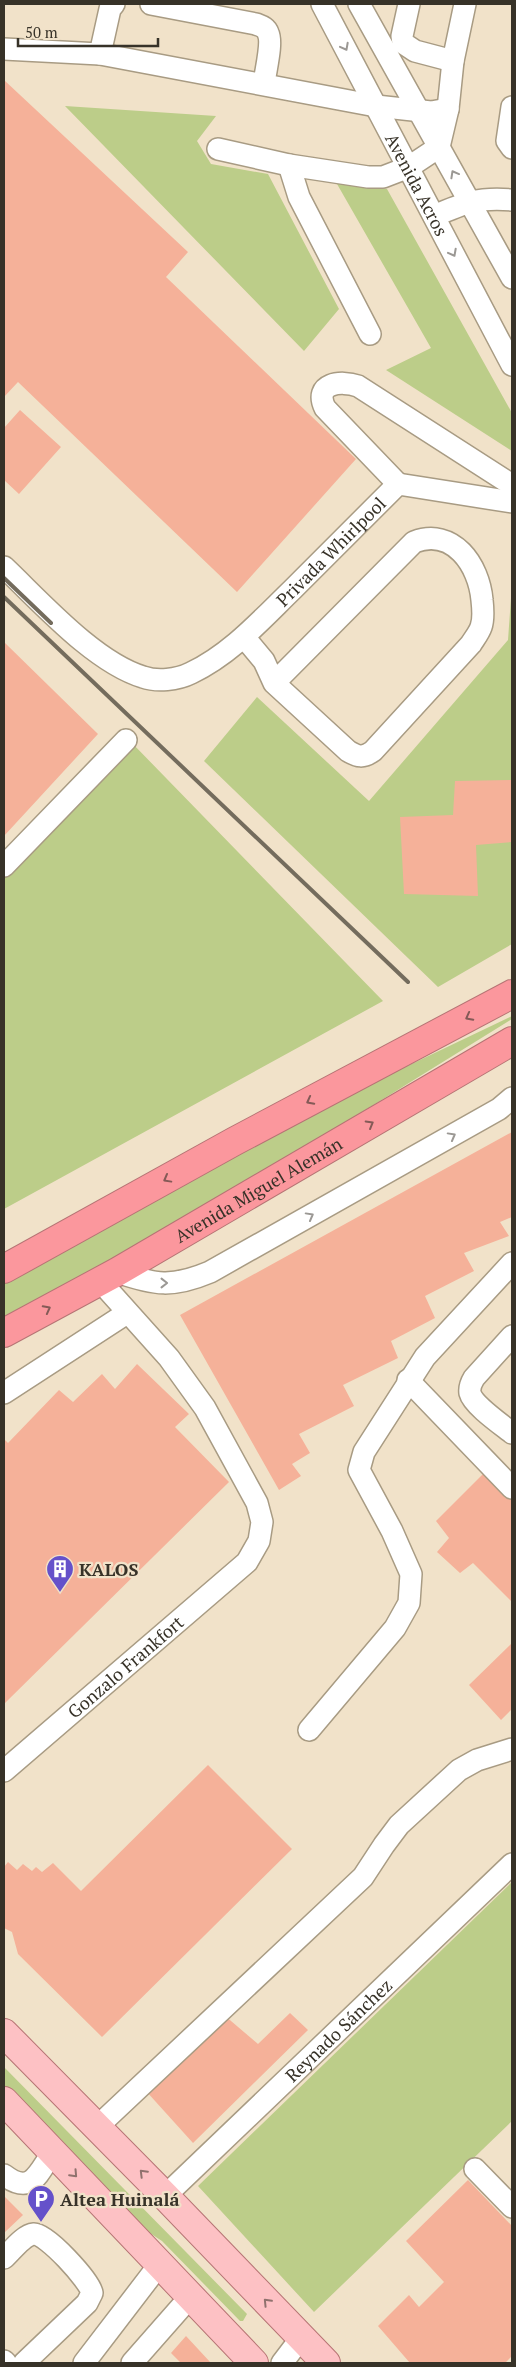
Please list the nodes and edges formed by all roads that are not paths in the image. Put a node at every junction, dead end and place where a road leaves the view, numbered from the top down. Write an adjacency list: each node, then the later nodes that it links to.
1 (114, 4): 8 (street)
2 (151, 4): 10 (street)
3 (322, 4): 11 (street, Avenida Acros, one-way to 11)
4 (359, 4): 13 (street, Avenida Acros)
5 (409, 4): 9 (street)
6 (465, 4): 9 (street)
7 (4, 49): 8 (street)
8 (100, 54): 10 (street)
9 (453, 61): 14 (street)
10 (264, 84): 11 (street)
11 (376, 106): 13 (street); 19 (street, Avenida Acros)
12 (512, 107): 16 (street)
13 (418, 109): 14 (street); 15 (street, Avenida Acros)
14 (448, 109): 15 (street)
15 (439, 147): 19 (street); 21 (street, Avenida Acros, one-way to 15)
16 (512, 148)
17 (218, 149): 18 (street)
18 (289, 165): 19 (street); 24 (street)
19 (408, 167): 22 (street, Avenida Acros)
20 (512, 200): 21 (street)
21 (469, 201): 22 (street); 23 (street, Avenida Acros)
22 (434, 216): 25 (street, Avenida Acros, one-way to 25)
23 (512, 278)
24 (370, 334)
25 (512, 365)
26 (398, 484): 27 (street); 28 (street, Privada Whirlpool); 30 (street, Privada Whirlpool)
27 (512, 485)
28 (512, 502)
29 (4, 566): 30 (street, Privada Whirlpool)
30 (244, 637): 31 (street)
31 (274, 683): 31 (street)
32 (126, 740): 33 (street)
33 (4, 866)
34 (512, 994): 38 (highway, one-way to 38)
35 (512, 1042): 39 (highway, Avenida Miguel Alemán, one-way to 35)
36 (512, 1098): 39 (street, one-way to 36)
37 (512, 1263): 43 (street)
38 (4, 1269)
39 (109, 1276): 40 (street); 41 (highway, Avenida Miguel Alemán, one-way to 39)
40 (127, 1313): 44 (street); 49 (street, Gonzalo Frankfort)
41 (4, 1333)
42 (512, 1336): 45 (street)
43 (408, 1380): 46 (street); 47 (street)
44 (4, 1393)
45 (512, 1433)
46 (512, 1488)
47 (309, 1730)
48 (512, 1749): 55 (street)
49 (4, 1771)
50 (512, 1864): 59 (street, Reynado Sánchez)
51 (4, 2032): 53 (main road)
52 (4, 2045): 53 (main road)
53 (69, 2098): 55 (main road)
54 (4, 2101): 56 (main road)
55 (98, 2127): 59 (main road, one-way to 55)
56 (53, 2152): 58 (street); 62 (main road, one-way to 62)
57 (475, 2169): 60 (street)
58 (4, 2175)
59 (165, 2196): 64 (main road, one-way to 59)
60 (512, 2207)
61 (4, 2258): 66 (street)
62 (158, 2265): 63 (main road); 64 (main road); 67 (street)
63 (190, 2297): 65 (street); 68 (main road)
64 (291, 2355): 69 (main road)
65 (140, 2361)
66 (24, 2363)
67 (84, 2363)
68 (254, 2363)
69 (326, 2363)

